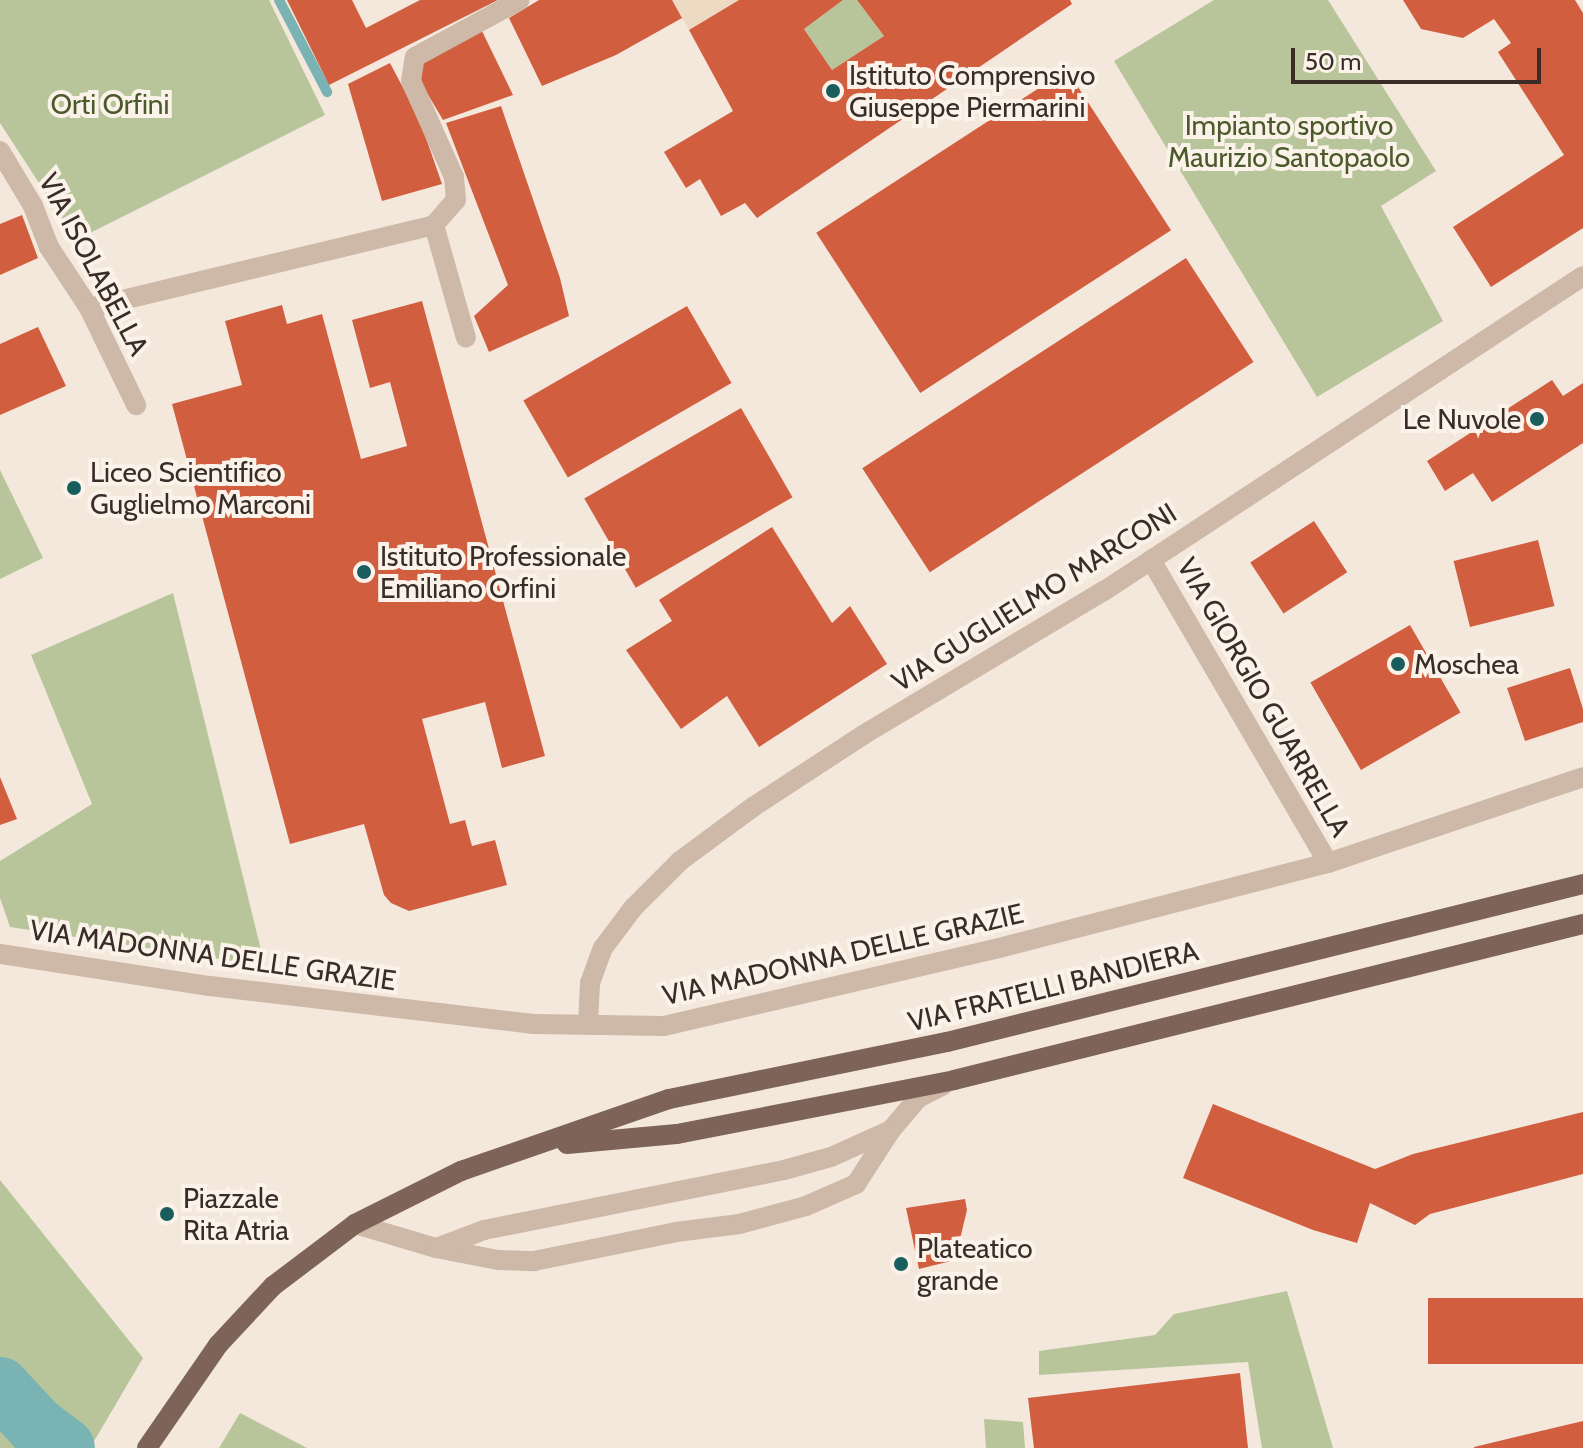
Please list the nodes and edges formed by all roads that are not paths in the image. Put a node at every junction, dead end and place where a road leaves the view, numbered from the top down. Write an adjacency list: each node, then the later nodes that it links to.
1 (520, 0): 3 (street)
2 (0, 151): 5 (street, VIA ISOLABELLA)
3 (434, 225): 5 (street); 6 (street)
4 (1583, 276): 8 (street, VIA GUGLIELMO MARCONI)
5 (89, 308): 7 (street, VIA ISOLABELLA)
6 (466, 338)
7 (136, 405)
8 (1151, 560): 10 (street, VIA GIORGIO GUARRELLA); 14 (street, VIA GUGLIELMO MARCONI)
9 (1583, 777): 10 (street, VIA MADONNA DELLE GRAZIE)
10 (1328, 863): 14 (street, VIA MADONNA DELLE GRAZIE)
11 (1583, 884): 17 (main road, VIA FRATELLI BANDIERA)
12 (1583, 924): 15 (main road, VIA FRATELLI BANDIERA)
13 (0, 954): 14 (street, VIA MADONNA DELLE GRAZIE)
14 (588, 1024)
15 (954, 1080): 16 (street); 17 (main road, VIA FRATELLI BANDIERA)
16 (891, 1130): 19 (street); 19 (street)
17 (539, 1146): 18 (main road, VIA FRATELLI BANDIERA)
18 (355, 1224): 19 (street); 20 (main road, VIA FRATELLI BANDIERA)
19 (436, 1248)
20 (147, 1448)

